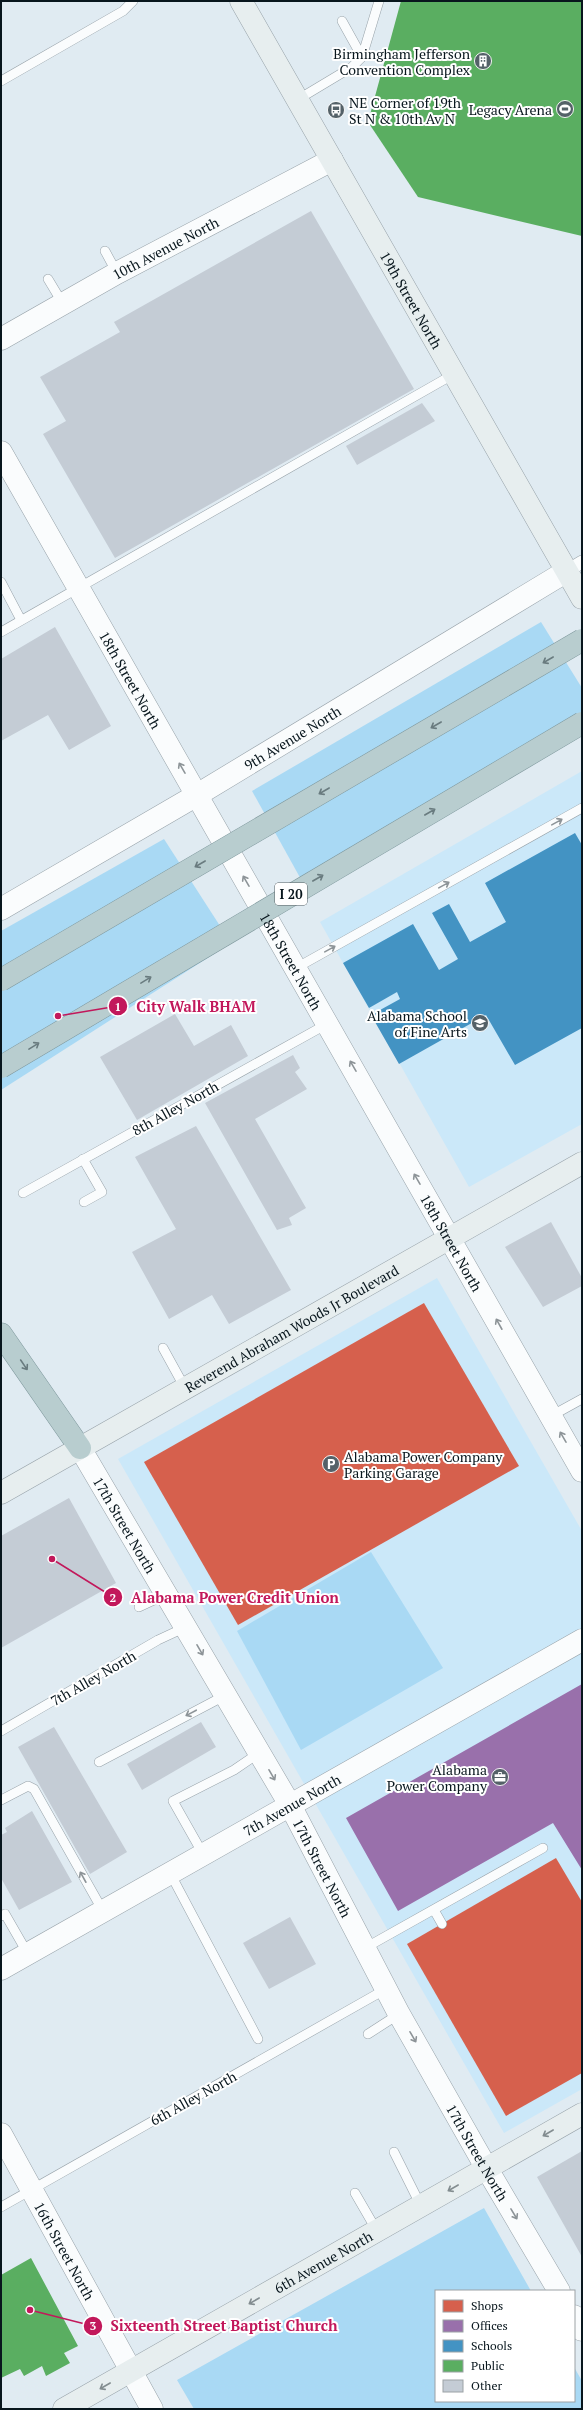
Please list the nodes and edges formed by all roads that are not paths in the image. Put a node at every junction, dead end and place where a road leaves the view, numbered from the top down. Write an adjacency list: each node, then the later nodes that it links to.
1 (133, 1): 6 (lane)
2 (241, 1): 7 (main road, 19th Street North)
3 (379, 1): 5 (lane)
4 (342, 21): 5 (lane)
5 (362, 57): 7 (lane)
6 (1, 81)
7 (297, 100): 8 (main road, 19th Street North)
8 (332, 160): 10 (street, 10th Avenue North); 14 (main road, 19th Street North)
9 (105, 251): 10 (lane)
10 (117, 273): 12 (street, 10th Avenue North)
11 (48, 279): 12 (lane)
12 (63, 304): 13 (street, 10th Avenue North)
13 (1, 340)
14 (454, 374): 16 (main road, 19th Street North); 18 (lane)
15 (1, 452): 18 (street, 18th Street North)
16 (574, 567): 19 (main road, 19th Street North); 24 (street, 9th Avenue North)
17 (1, 582): 20 (lane)
18 (78, 588): 20 (lane); 24 (street, 18th Street North, one-way to 18)
19 (582, 598)
20 (21, 620): 21 (lane)
21 (1, 632)
22 (582, 640): 28 (highway, one-way to 28, bridge)
23 (582, 723): 30 (highway, I 20, one-way to 23, bridge)
24 (198, 795): 26 (street, 9th Avenue North); 27 (street, 18th Street North, one-way to 24)
25 (582, 808): 27 (lane, one-way to 25)
26 (1, 909)
27 (296, 968): 29 (street, 18th Street North)
28 (1, 980)
29 (328, 1023): 31 (lane, 8th Alley North); 35 (street, 18th Street North, one-way to 29)
30 (1, 1067)
31 (83, 1159): 33 (lane, 8th Alley North); 34 (lane)
32 (582, 1163): 35 (main road, Reverend Abraham Woods Jr Boulevard)
33 (23, 1192)
34 (84, 1202)
35 (451, 1237): 38 (main road, Reverend Abraham Woods Jr Boulevard); 40 (street, 18th Street North, one-way to 35)
36 (1, 1334): 41 (highway, one-way to 41)
37 (163, 1348): 38 (lane)
38 (185, 1388): 41 (main road, Reverend Abraham Woods Jr Boulevard)
39 (582, 1399): 40 (lane)
40 (551, 1416): 42 (street, 18th Street North, one-way to 40)
41 (80, 1448): 43 (main road, Reverend Abraham Woods Jr Boulevard); 44 (street, 17th Street North)
42 (582, 1471)
43 (1, 1493)
44 (167, 1594): 45 (lane); 46 (street, 17th Street North)
45 (139, 1607)
46 (186, 1627): 48 (street, 17th Street North, one-way to 48); 49 (lane, 7th Alley North)
47 (582, 1640): 53 (street, 7th Avenue North)
48 (226, 1695): 50 (street, 17th Street North); 51 (lane, one-way to 51)
49 (1, 1731)
50 (259, 1753): 53 (street, 17th Street North, one-way to 53); 55 (lane)
51 (99, 1762)
52 (1, 1800): 58 (lane, one-way to 52)
53 (290, 1805): 55 (street, 7th Avenue North); 61 (street, 17th Street North)
54 (544, 1848): 57 (lane)
55 (203, 1854): 56 (street, 7th Avenue North)
56 (170, 1873): 58 (street, 7th Avenue North); 67 (lane)
57 (434, 1910): 60 (lane); 61 (lane)
58 (103, 1911): 62 (street, 7th Avenue North)
59 (1, 1916): 62 (lane)
60 (442, 1924)
61 (364, 1948): 64 (street, 17th Street North)
62 (28, 1954): 63 (street, 7th Avenue North)
63 (1, 1969)
64 (386, 1989): 65 (street, 17th Street North); 72 (lane, 6th Alley North)
65 (400, 2014): 66 (lane); 71 (street, 17th Street North, one-way to 71)
66 (368, 2034)
67 (258, 2039)
68 (582, 2114): 71 (main road, 6th Avenue North, one-way to 71)
69 (1, 2134): 72 (street, 16th Street North)
70 (394, 2152): 74 (lane)
71 (486, 2169): 74 (main road, 6th Avenue North, one-way to 74); 77 (street, 17th Street North, one-way to 77)
72 (32, 2189): 75 (lane, 6th Alley North); 80 (street, 16th Street North)
73 (355, 2194): 76 (lane)
74 (421, 2206): 76 (main road, 6th Avenue North)
75 (1, 2207)
76 (377, 2231): 80 (main road, 6th Avenue North, one-way to 80)
77 (558, 2290)
78 (575, 2318): 79 (street)
79 (582, 2330)
80 (130, 2371): 81 (main road, 6th Avenue North, one-way to 81); 82 (street, 16th Street North)
81 (64, 2409)
82 (152, 2409)

